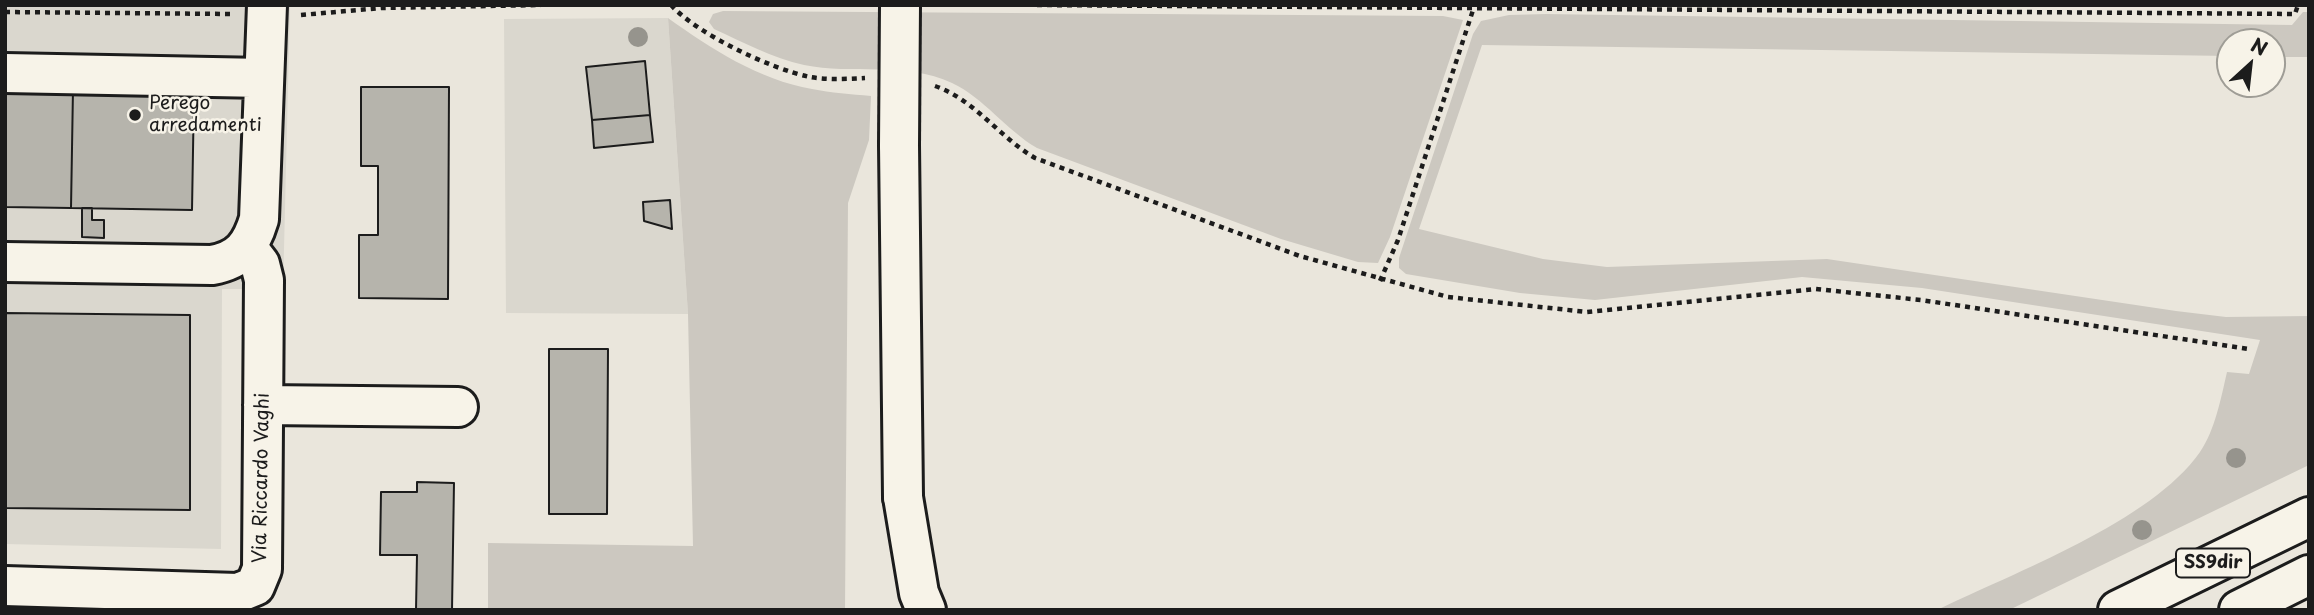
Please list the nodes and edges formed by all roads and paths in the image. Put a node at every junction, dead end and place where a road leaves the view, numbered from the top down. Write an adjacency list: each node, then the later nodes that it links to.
1 (267, 5): 8 (main road)
2 (671, 5): 9 (path)
3 (901, 5): 21 (main road, bridge)
4 (1037, 5): 6 (path)
5 (2298, 5): 6 (path)
6 (1474, 7): 13 (path)
7 (5, 73): 8 (main road)
8 (264, 78): 11 (main road)
9 (874, 78)
10 (928, 83): 13 (path)
11 (247, 247): 12 (main road); 15 (main road, Via Riccardo Vaghi)
12 (5, 261)
13 (1380, 281): 14 (path)
14 (2249, 349)
15 (263, 405): 16 (main road); 20 (main road, Via Riccardo Vaghi)
16 (458, 407)
17 (2309, 517): 22 (main road, SS9dir)
18 (2309, 575): 23 (main road, SS9dir)
19 (5, 586): 20 (main road, Via Riccardo Vaghi)
20 (98, 599)
21 (910, 608)
22 (2118, 610)
23 (2239, 610)

